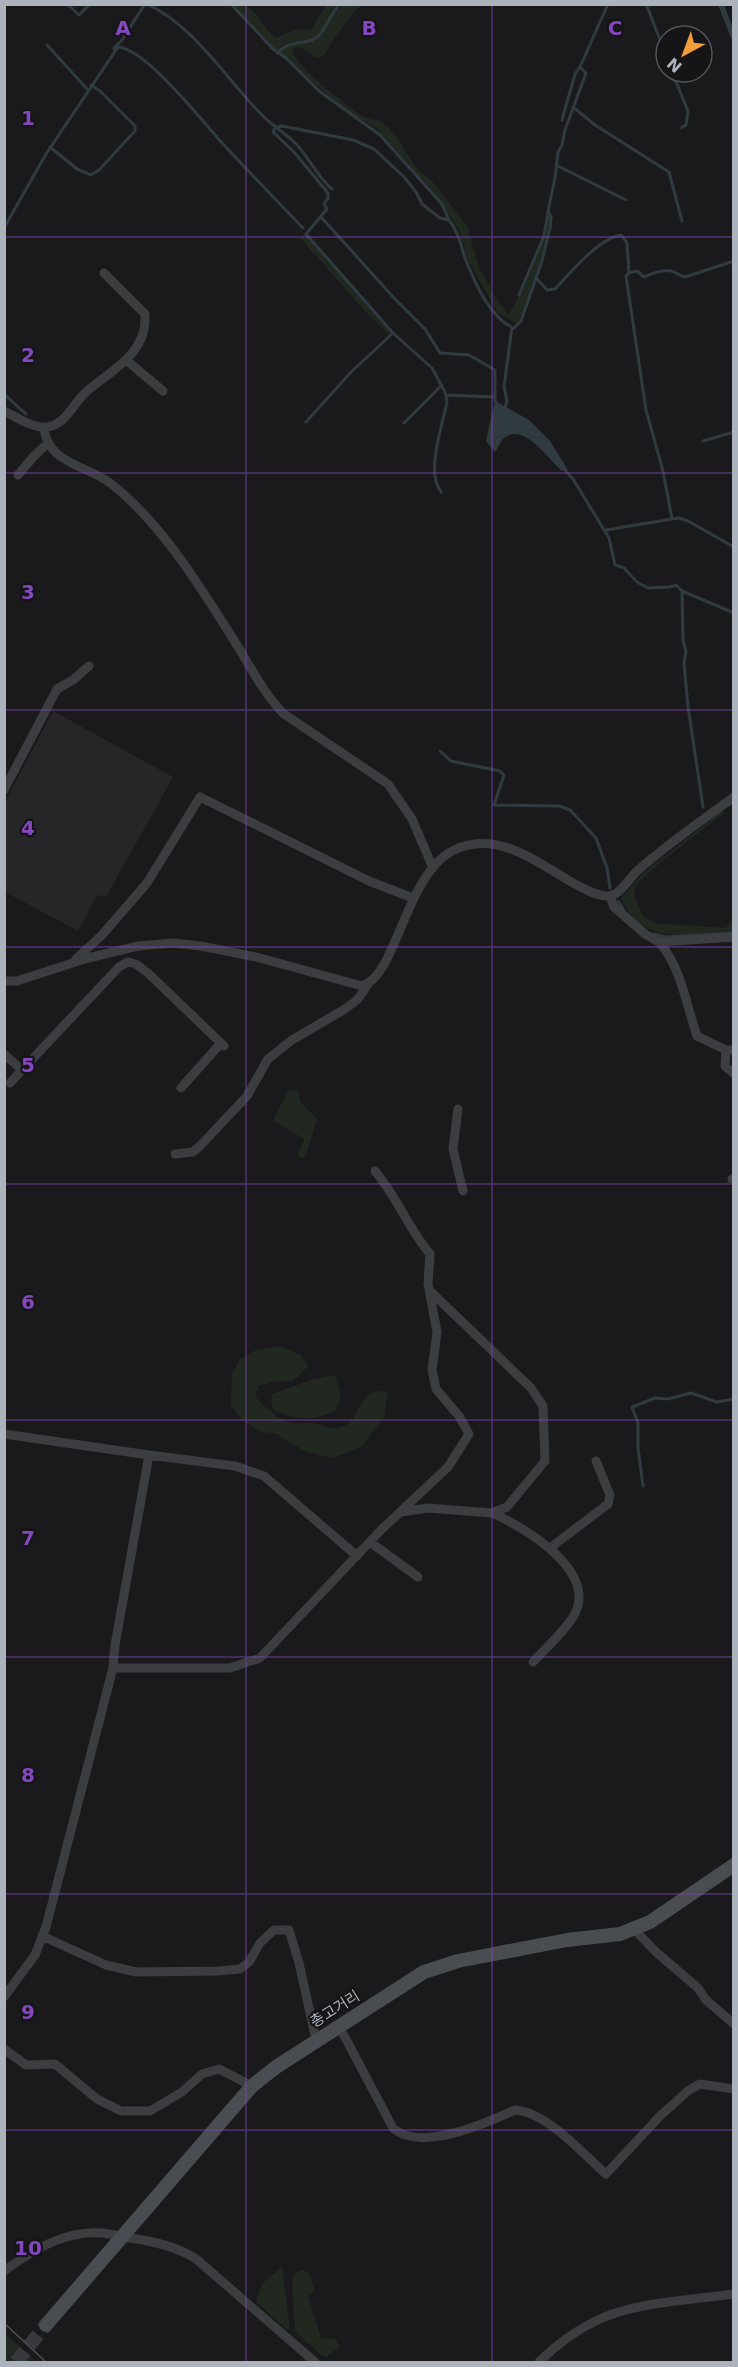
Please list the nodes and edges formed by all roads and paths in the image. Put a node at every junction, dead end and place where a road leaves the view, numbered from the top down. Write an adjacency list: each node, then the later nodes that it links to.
1 (104, 273): 2 (street)
2 (126, 360): 3 (street); 5 (street)
3 (163, 391)
4 (4, 411): 5 (street)
5 (44, 427): 6 (street)
6 (47, 444): 7 (street); 11 (street)
7 (18, 475)
8 (89, 666): 9 (street)
9 (4, 790)
10 (734, 797): 12 (street)
11 (433, 868): 12 (street); 13 (street)
12 (610, 896): 15 (street)
13 (413, 898): 16 (street); 18 (street)
14 (734, 937): 15 (street)
15 (659, 942): 19 (street)
16 (71, 963): 17 (street); 18 (street)
17 (4, 981)
18 (368, 984): 26 (street)
19 (730, 1050): 22 (street)
20 (4, 1054): 21 (street)
21 (22, 1070): 23 (street); 24 (street)
22 (734, 1074)
23 (9, 1083)
24 (181, 1088)
25 (458, 1109): 28 (street)
26 (175, 1154)
27 (375, 1171): 29 (street)
28 (463, 1191)
29 (430, 1291): 33 (street); 34 (street)
30 (4, 1434): 31 (street)
31 (149, 1455): 37 (street); 40 (street)
32 (596, 1461): 36 (street)
33 (401, 1512): 34 (street); 35 (street)
34 (492, 1513): 36 (street)
35 (370, 1542): 37 (street); 38 (street)
36 (550, 1548): 39 (street)
37 (357, 1556): 40 (street)
38 (418, 1577)
39 (533, 1662)
40 (113, 1668): 43 (street)
41 (734, 1865): 42 (street, 총고거리)
42 (633, 1928): 45 (street); 46 (street, 총고거리)
43 (42, 1936): 44 (street); 47 (street)
44 (4, 1997)
45 (734, 2024)
46 (339, 2026): 47 (street, 총고거리); 50 (street)
47 (316, 2040): 49 (street, 총고거리)
48 (4, 2049): 49 (street)
49 (252, 2086): 51 (street, 총고거리)
50 (734, 2089)
51 (123, 2237): 52 (street); 54 (street, 총고거리); 55 (street)
52 (4, 2271)
53 (734, 2294): 56 (street)
54 (46, 2325)
55 (315, 2362)
56 (539, 2362)

